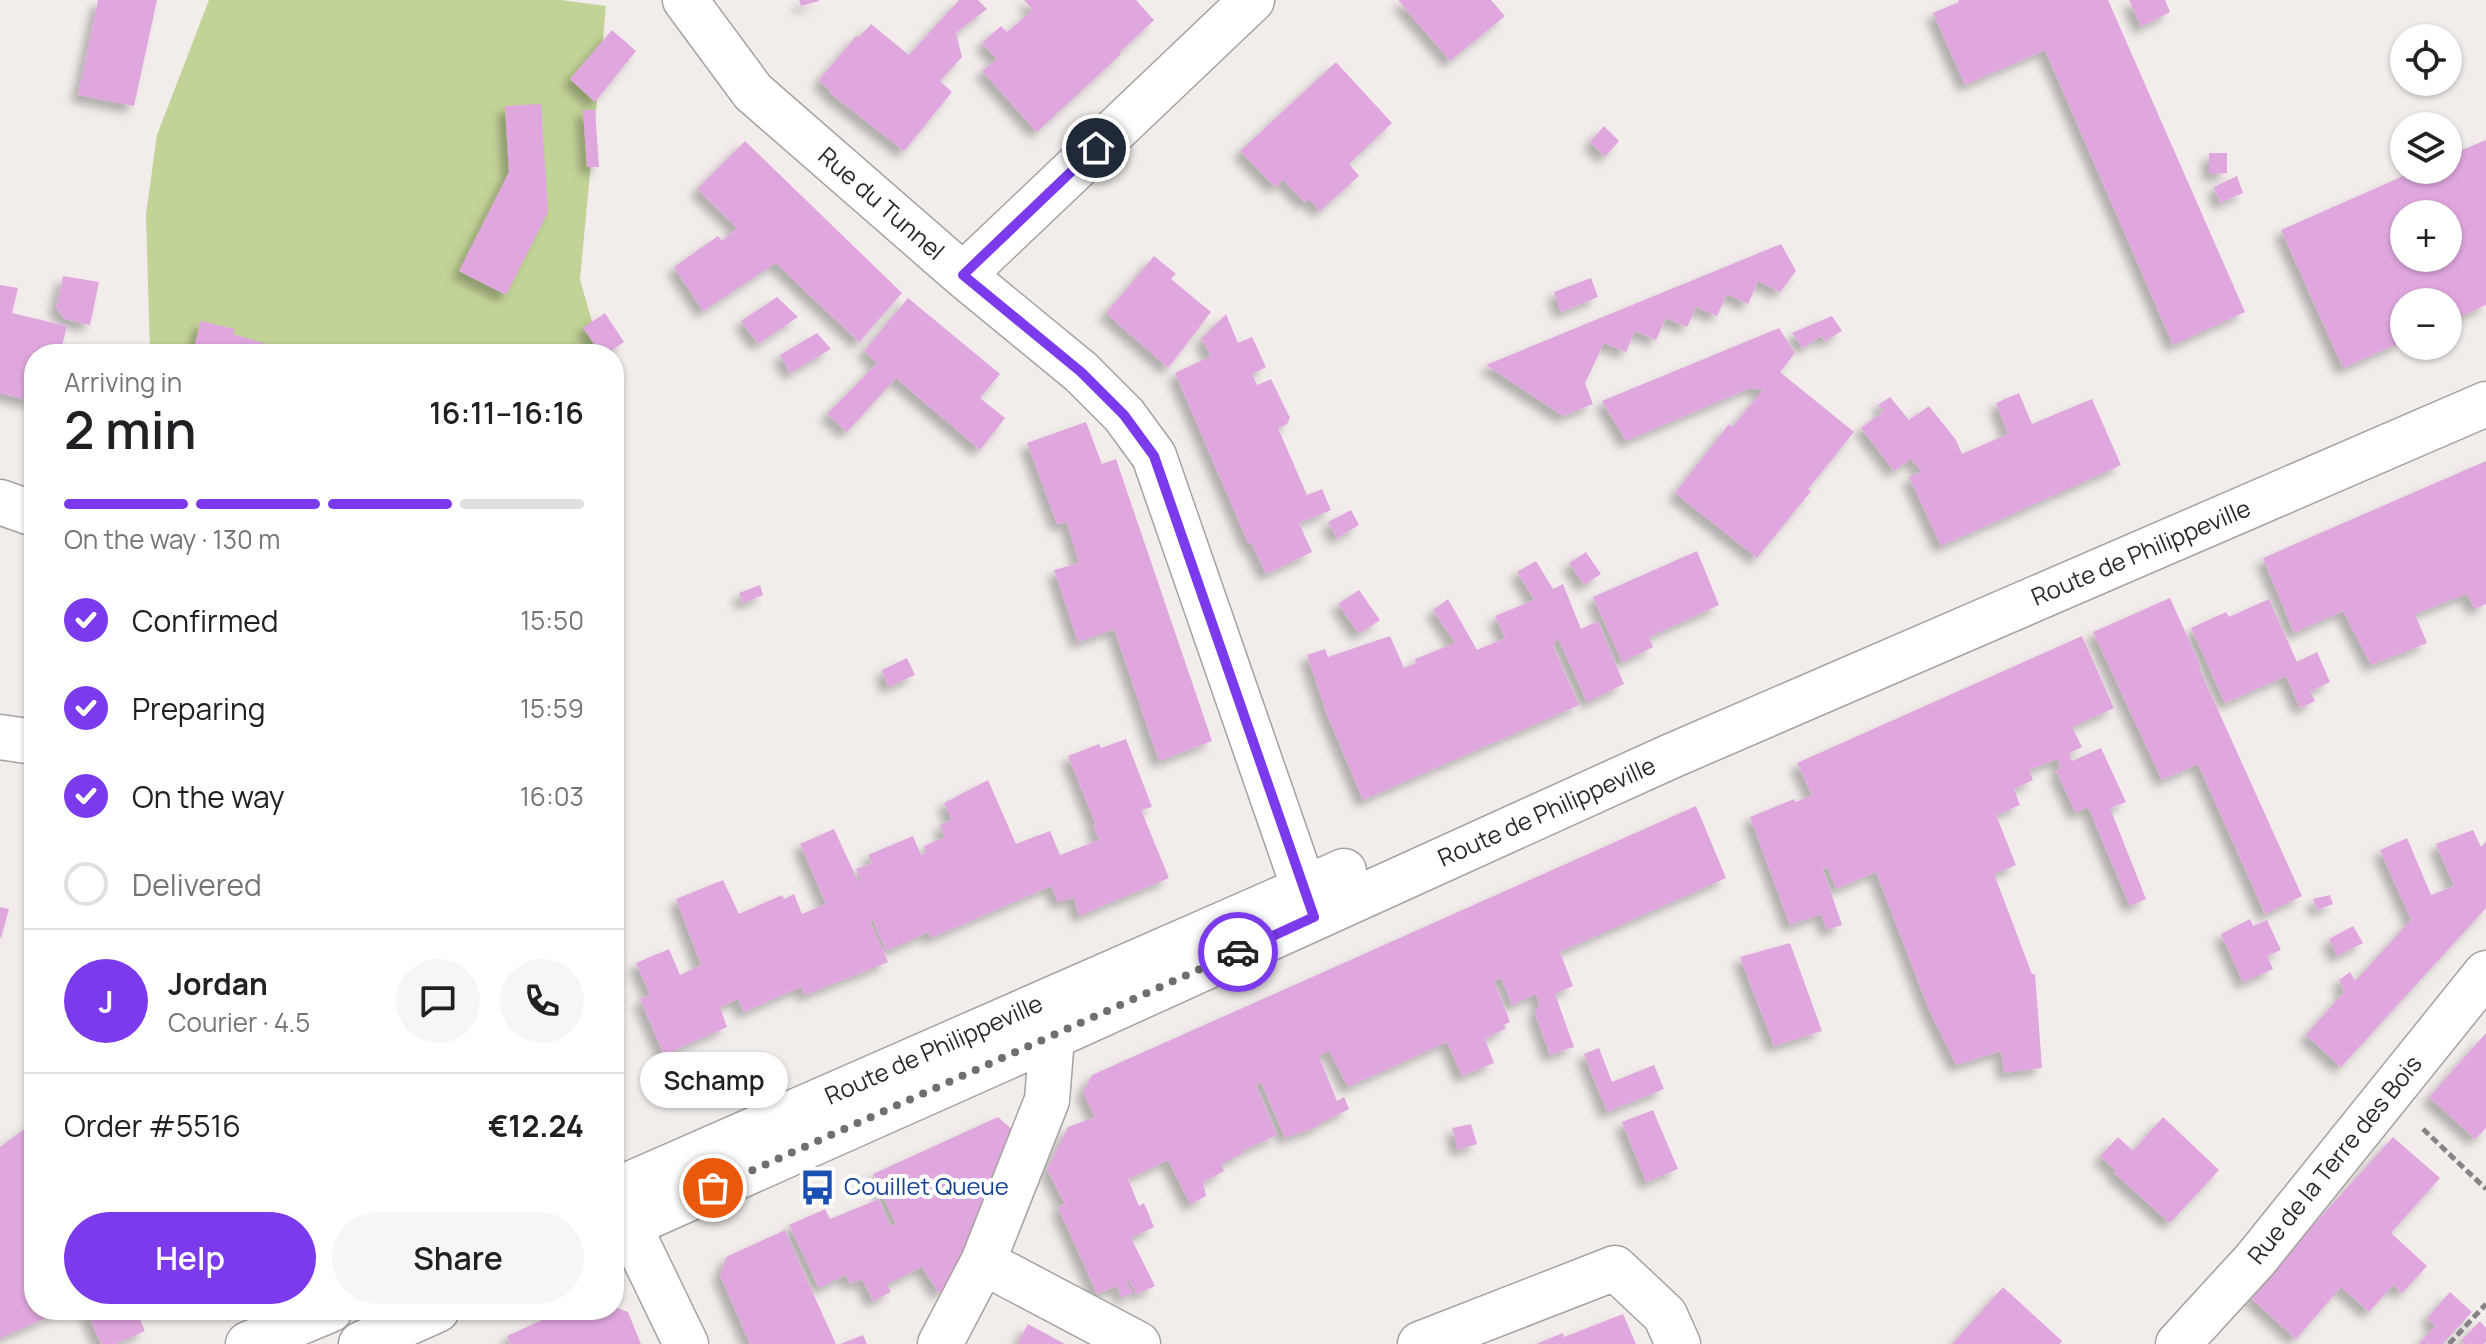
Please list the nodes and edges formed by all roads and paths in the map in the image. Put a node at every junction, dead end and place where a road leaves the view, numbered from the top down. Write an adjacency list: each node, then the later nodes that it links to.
1 (685, 0): 3 (main road, Rue du Tunnel)
2 (1252, 0): 3 (main road)
3 (963, 275): 10 (main road, Rue du Tunnel)
4 (2486, 372): 10 (main road, Route de Philippeville)
5 (2486, 404): 10 (main road, Route de Philippeville)
6 (0, 502): 7 (main road)
7 (24, 510)
8 (0, 737): 9 (main road)
9 (24, 741)
10 (1309, 903): 12 (main road, Route de Philippeville)
11 (2486, 973): 13 (main road, Rue de la Terre des Bois)
12 (1042, 1022): 15 (main road, Route de Philippeville); 17 (main road)
13 (2387, 1096): 14 (path); 28 (main road, Rue de la Terre des Bois)
14 (2486, 1189)
15 (624, 1208)
16 (624, 1223): 23 (main road)
17 (983, 1262): 24 (main road); 25 (main road)
18 (2486, 1304): 29 (path)
19 (306, 1320): 21 (main road)
20 (415, 1320): 22 (main road)
21 (248, 1344)
22 (361, 1344)
23 (686, 1344)
24 (940, 1344)
25 (1138, 1344)
26 (1420, 1344): 27 (main road)
27 (1678, 1344)
28 (2178, 1344)
29 (2449, 1344)

